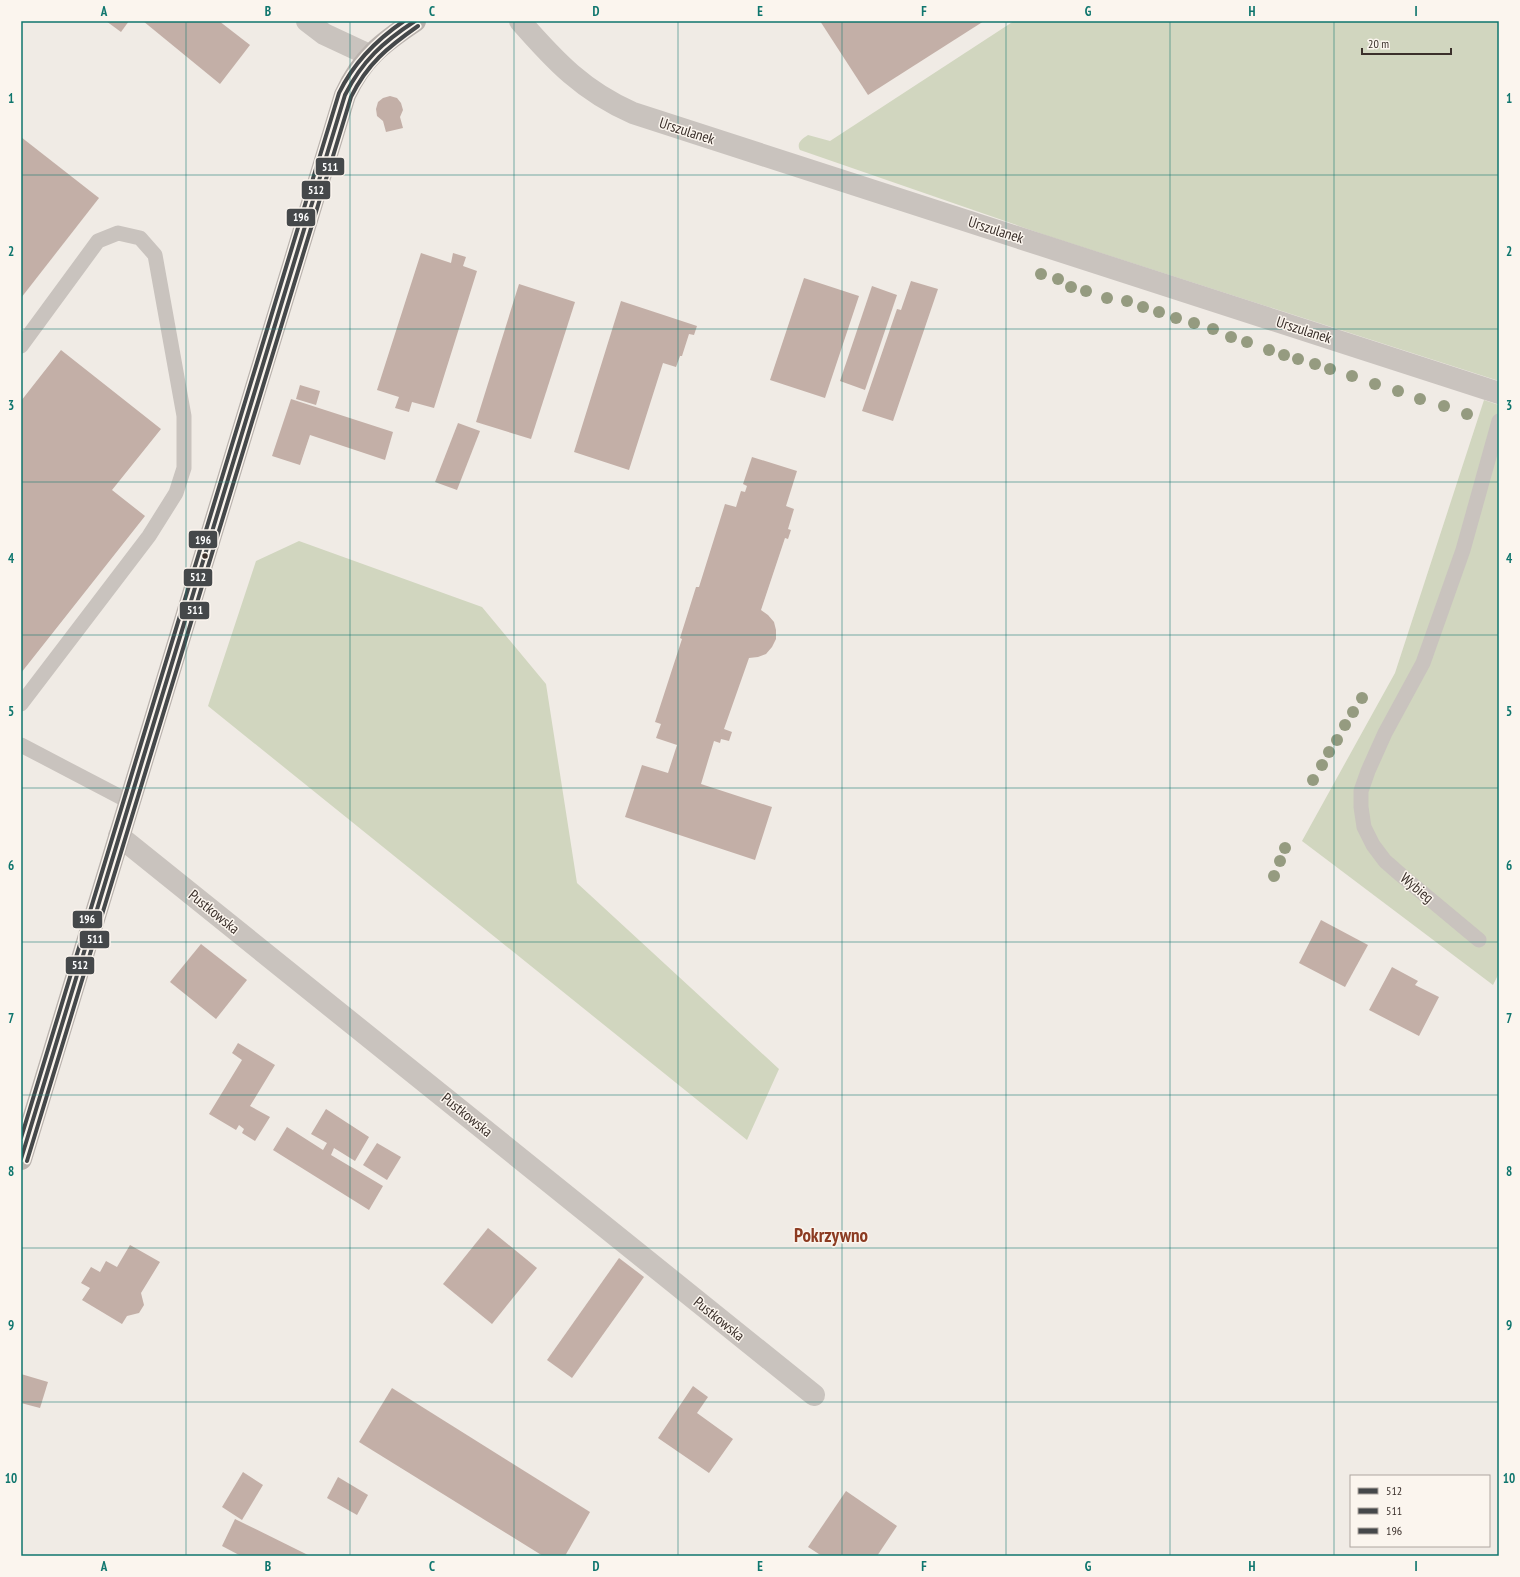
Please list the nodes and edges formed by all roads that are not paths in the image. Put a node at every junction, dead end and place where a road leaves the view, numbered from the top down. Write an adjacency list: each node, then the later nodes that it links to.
1 (306, 21): 4 (street)
2 (415, 21): 4 (street)
3 (520, 21): 6 (street, Urszulanek)
4 (369, 55): 10 (street)
5 (21, 346): 8 (lane)
6 (1499, 393)
7 (1499, 421): 12 (lane, Wybieg)
8 (21, 704)
9 (21, 745): 10 (lane)
10 (130, 802): 11 (street)
11 (120, 836): 13 (street); 14 (street, Pustkowska)
12 (1479, 940)
13 (21, 1159)
14 (814, 1395)

